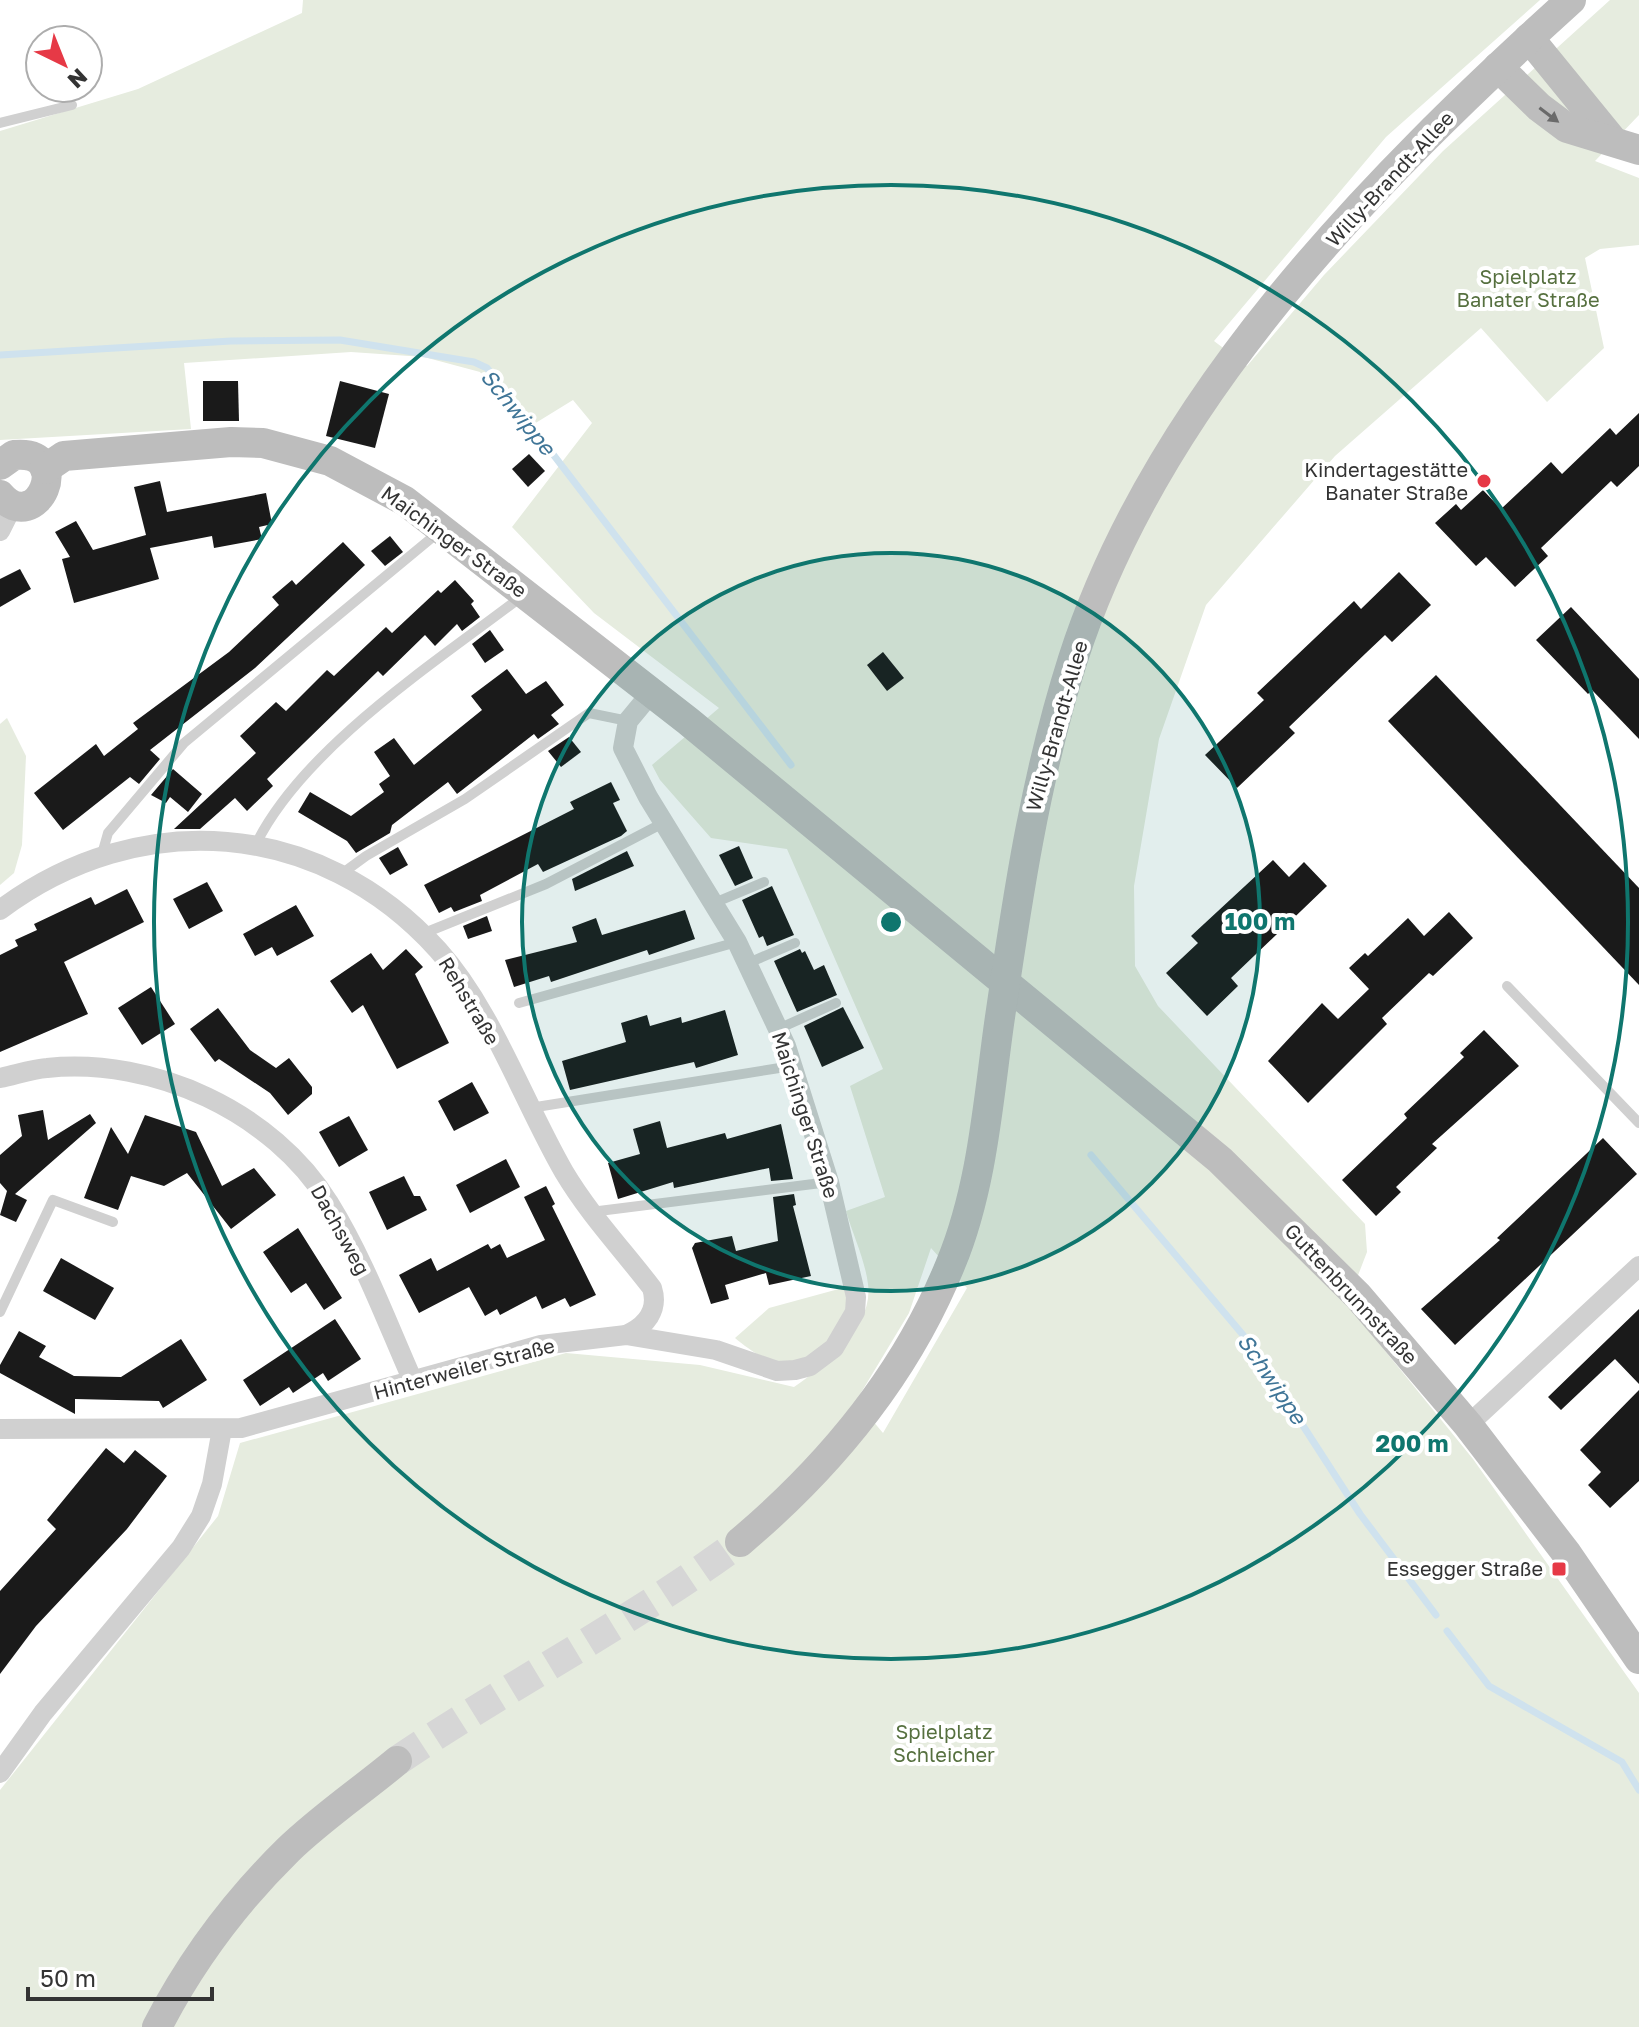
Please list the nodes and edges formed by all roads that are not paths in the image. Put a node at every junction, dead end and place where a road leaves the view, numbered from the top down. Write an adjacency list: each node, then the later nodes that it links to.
1 (1571, 0): 2 (street, Willy-Brandt-Allee)
2 (1529, 38): 3 (street, Willy-Brandt-Allee); 6 (street)
3 (1498, 67): 6 (street, one-way to 6); 25 (street, Willy-Brandt-Allee)
4 (72, 105): 5 (lane)
5 (0, 123)
6 (1626, 146)
7 (0, 465): 8 (street)
8 (45, 469): 9 (street); 10 (street, Maichinger Straße)
9 (4, 511)
10 (441, 530): 11 (street, Maichinger Straße); 16 (lane)
11 (526, 593): 12 (street, Maichinger Straße); 15 (lane)
12 (652, 692): 13 (street); 25 (street, Maichinger Straße)
13 (628, 721): 14 (street, Maichinger Straße); 17 (lane)
14 (665, 822): 19 (street, Maichinger Straße); 21 (lane)
15 (256, 844): 16 (street, Rehstraße); 17 (street, Rehstraße)
16 (102, 854): 20 (street, Rehstraße)
17 (340, 875): 21 (street, Rehstraße)
18 (764, 882): 19 (lane)
19 (714, 903): 22 (street, Maichinger Straße)
20 (0, 910)
21 (422, 934): 32 (street, Rehstraße)
22 (737, 942): 24 (street, Maichinger Straße); 27 (lane)
23 (795, 943): 24 (lane)
24 (746, 964): 29 (street, Maichinger Straße)
25 (1005, 983): 42 (street, Guttenbrunnstraße); 45 (street, Willy-Brandt-Allee)
26 (1507, 986): 33 (lane)
27 (519, 1003)
28 (836, 1003): 29 (lane)
29 (778, 1029): 30 (street, Maichinger Straße)
30 (792, 1066): 32 (lane); 34 (street, Maichinger Straße)
31 (0, 1078): 41 (street, Dachsweg)
32 (530, 1108): 35 (street, Rehstraße)
33 (1639, 1123)
34 (829, 1182): 35 (lane); 38 (street, Maichinger Straße)
35 (591, 1212): 40 (street, Rehstraße)
36 (113, 1222): 39 (lane)
37 (1639, 1266): 42 (street)
38 (856, 1297): 40 (street, Hinterweiler Straße)
39 (0, 1312)
40 (626, 1335): 41 (street, Hinterweiler Straße)
41 (412, 1379): 44 (street, Hinterweiler Straße)
42 (1468, 1425): 46 (street, Guttenbrunnstraße)
43 (0, 1429): 44 (street, Hinterweiler Straße)
44 (222, 1429): 48 (street)
45 (740, 1542)
46 (1639, 1659)
47 (397, 1761): 49 (street)
48 (0, 1773)
49 (157, 2027)

